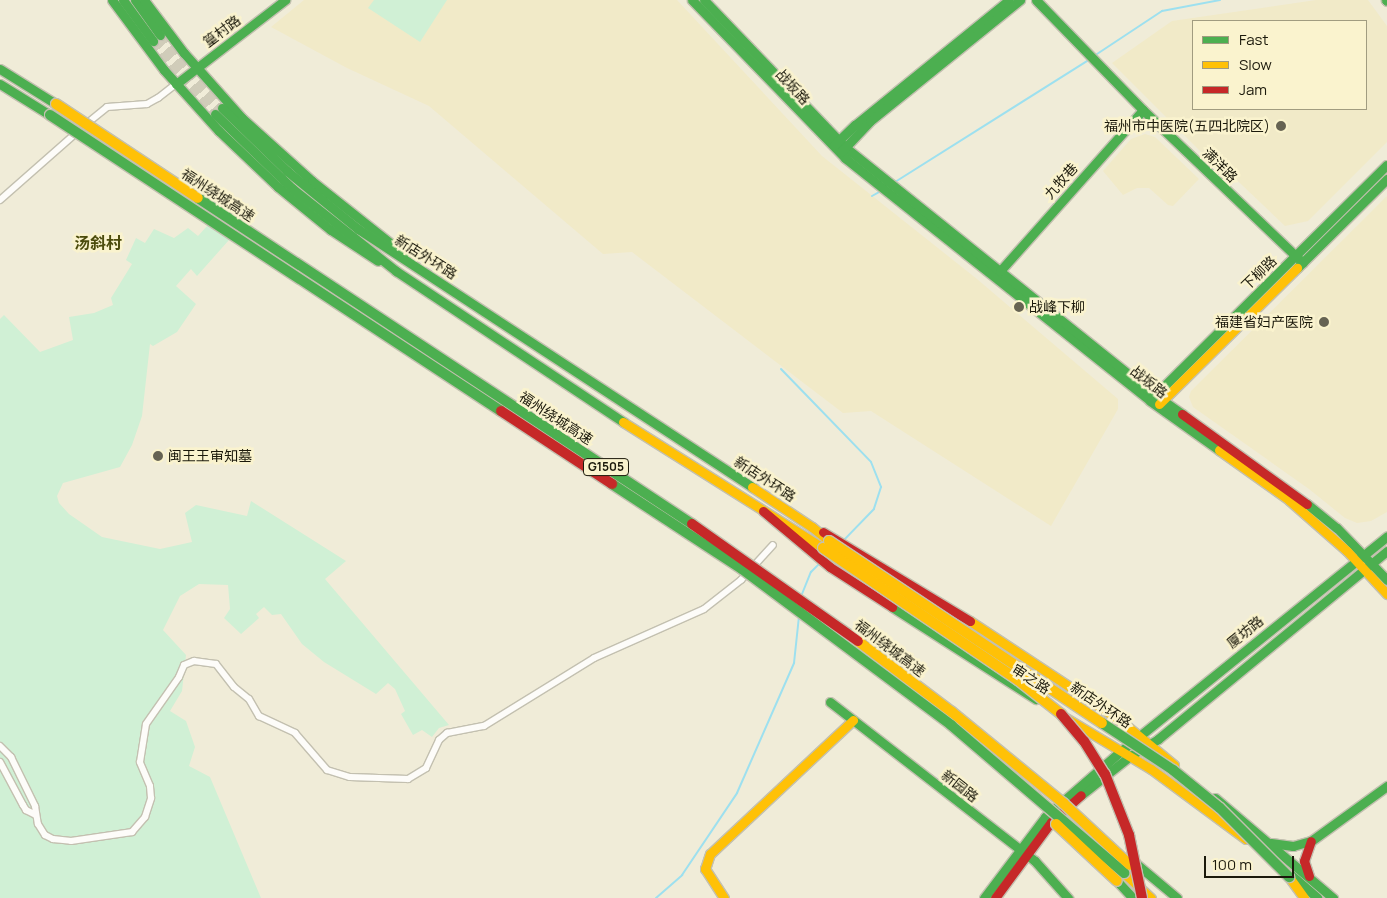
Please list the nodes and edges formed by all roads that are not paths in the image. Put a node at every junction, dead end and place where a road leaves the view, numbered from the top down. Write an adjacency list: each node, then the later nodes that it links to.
1 (112, 0): 14 (main road)
2 (123, 0): 3 (main road)
3 (135, 0)
4 (144, 0): 11 (main road)
5 (285, 0): 11 (main road, 篁村路)
6 (692, 0): 16 (main road, 战坂路)
7 (704, 0): 16 (main road, 战坂路)
8 (1009, 0): 16 (main road)
9 (1020, 0): 16 (main road)
10 (1036, 0): 15 (main road, 满洋路)
11 (196, 68): 14 (main road, 篁村路); 22 (main road)
12 (0, 69): 47 (main road, 福州绕城高速 / G1505, bridge)
13 (0, 84): 47 (main road, 福州绕城高速 / G1505, bridge)
14 (176, 84): 20 (street); 23 (main road)
15 (1143, 110): 21 (main road, 满洋路); 24 (main road, 九牧巷)
16 (839, 148): 19 (main road, 战坂路)
17 (1387, 165): 21 (main road, 下柳路)
18 (1387, 179): 21 (main road, 下柳路)
19 (894, 193): 24 (main road, 战坂路); 25 (main road, 战坂路)
20 (0, 200)
21 (1300, 260): 25 (main road, 下柳路)
22 (423, 270): 23 (main road, 新店外环路); 28 (main road, 新店外环路)
23 (396, 271): 26 (main road, 新店外环路)
24 (1000, 271): 25 (main road, 战坂路)
25 (1156, 400): 31 (main road, 战坂路)
26 (754, 503): 28 (main road, 新店外环路); 40 (main road, 审之路)
27 (1387, 536): 31 (main road, 厦坊路)
28 (828, 542): 37 (main road, 审之路); 55 (main road, 新店外环路, bridge); 57 (main road, 新店外环路, bridge)
29 (772, 545): 43 (street)
30 (1387, 551): 32 (main road, 厦坊路)
31 (1360, 557): 32 (main road, 战坂路); 37 (main road, 厦坊路)
32 (1369, 566): 33 (main road, 战坂路); 34 (main road, 战坂路); 38 (main road, 厦坊路)
33 (1387, 580)
34 (1387, 594)
35 (830, 702): 36 (main road, 新园路)
36 (853, 720): 46 (main road, 新园路); 50 (main road)
37 (1138, 738): 38 (main road, 审之路); 40 (main road, 厦坊路)
38 (1147, 745): 40 (main road, 厦坊路); 45 (main road, 审之路)
39 (0, 746): 43 (street)
40 (1126, 754): 46 (main road); 58 (main road, 审之路)
41 (0, 762): 43 (street)
42 (1387, 786): 44 (main road)
43 (36, 815)
44 (1311, 841): 45 (main road); 48 (main road)
45 (1270, 843): 48 (main road, 审之路)
46 (1022, 852): 51 (main road); 52 (main road); 53 (main road, 新园路)
47 (1126, 870): 49 (main road, 福州绕城高速 / G1505); 54 (main road); 56 (main road, 福州绕城高速 / G1505)
48 (1310, 878): 59 (main road, 审之路)
49 (1173, 897)
50 (724, 898)
51 (984, 898)
52 (995, 898)
53 (1068, 898)
54 (1133, 898)
55 (1142, 898)
56 (1151, 898)
57 (1305, 898)
58 (1317, 898)
59 (1333, 898)

